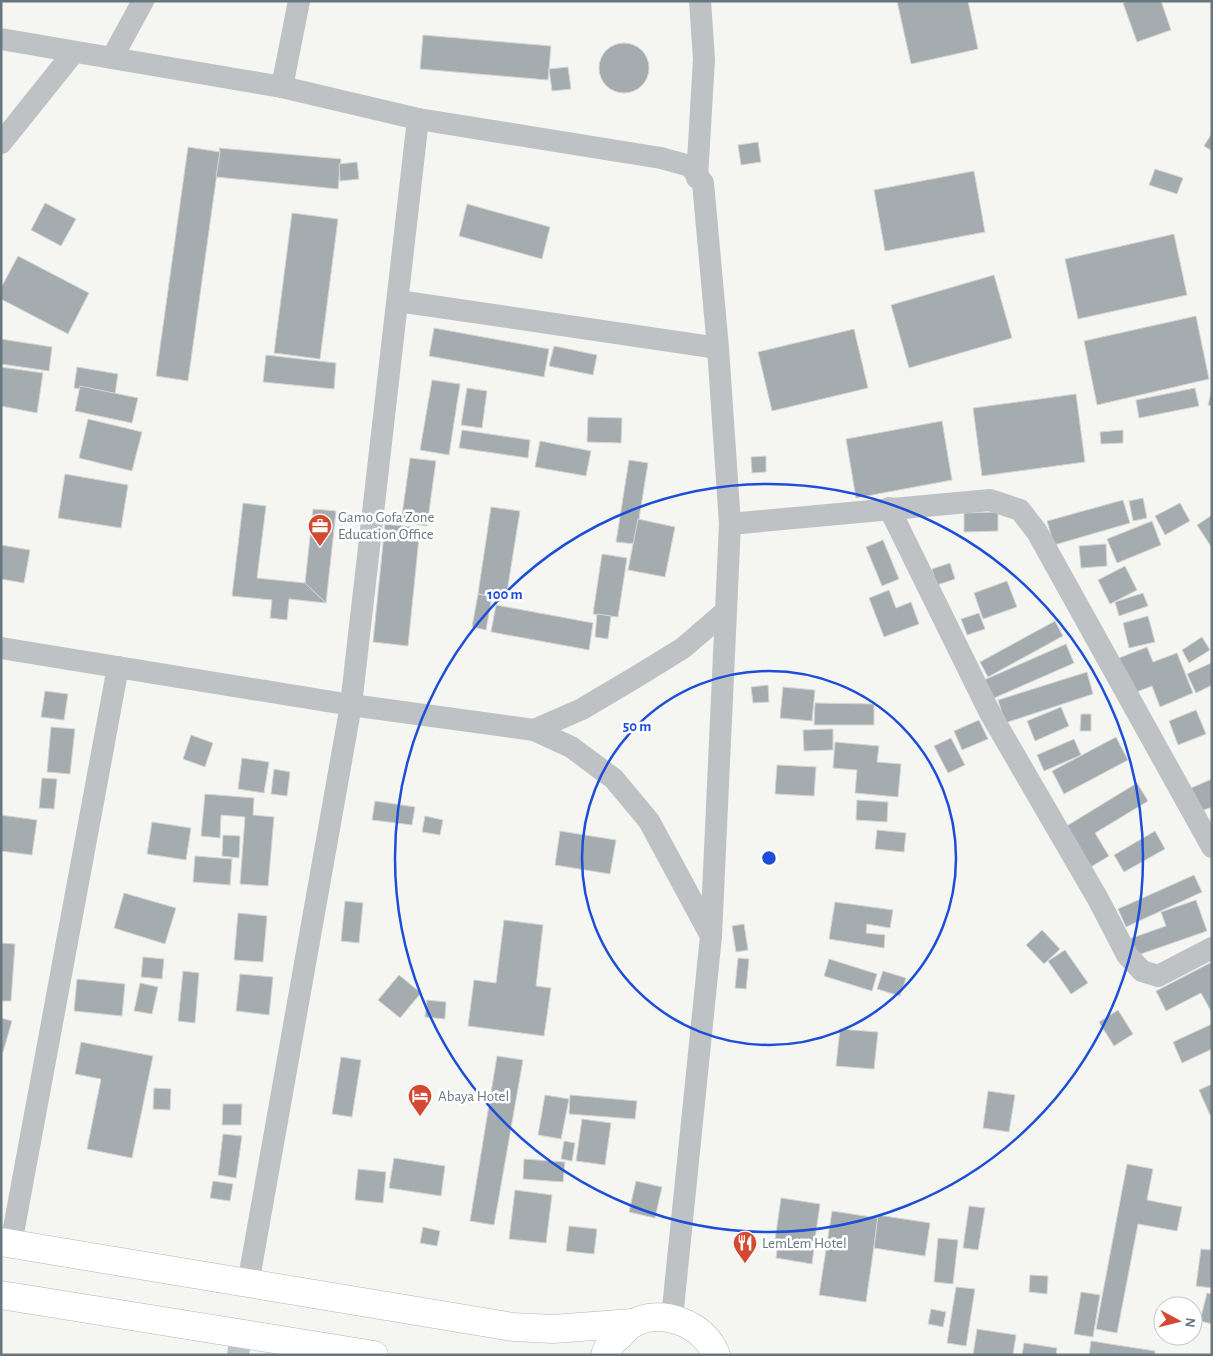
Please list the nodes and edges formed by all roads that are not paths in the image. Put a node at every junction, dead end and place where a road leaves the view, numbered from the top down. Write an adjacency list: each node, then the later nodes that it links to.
1 (143, 1): 6 (street)
2 (299, 1): 7 (street)
3 (700, 1): 10 (street)
4 (1, 39): 5 (street)
5 (74, 52): 6 (street); 9 (street)
6 (112, 58): 7 (street)
7 (282, 86): 8 (street)
8 (418, 120): 10 (street); 11 (street)
9 (1, 143)
10 (697, 178): 12 (street)
11 (398, 301): 12 (street); 18 (street)
12 (718, 348): 14 (street)
13 (889, 508): 14 (street); 20 (street); 22 (street)
14 (730, 524): 15 (street)
15 (726, 612): 19 (street); 21 (street)
16 (1, 648): 17 (street)
17 (118, 667): 18 (street); 23 (street)
18 (351, 705): 19 (street); 24 (street)
19 (534, 730): 21 (street)
20 (1212, 847)
21 (711, 936): 26 (street)
22 (1212, 948)
23 (6, 1243): 24 (highway)
24 (248, 1284): 27 (highway)
25 (1, 1295): 28 (highway)
26 (672, 1318): 27 (highway); 31 (highway)
27 (632, 1323): 30 (highway)
28 (239, 1344): 29 (highway)
29 (374, 1355)
30 (605, 1355)
31 (716, 1355)

